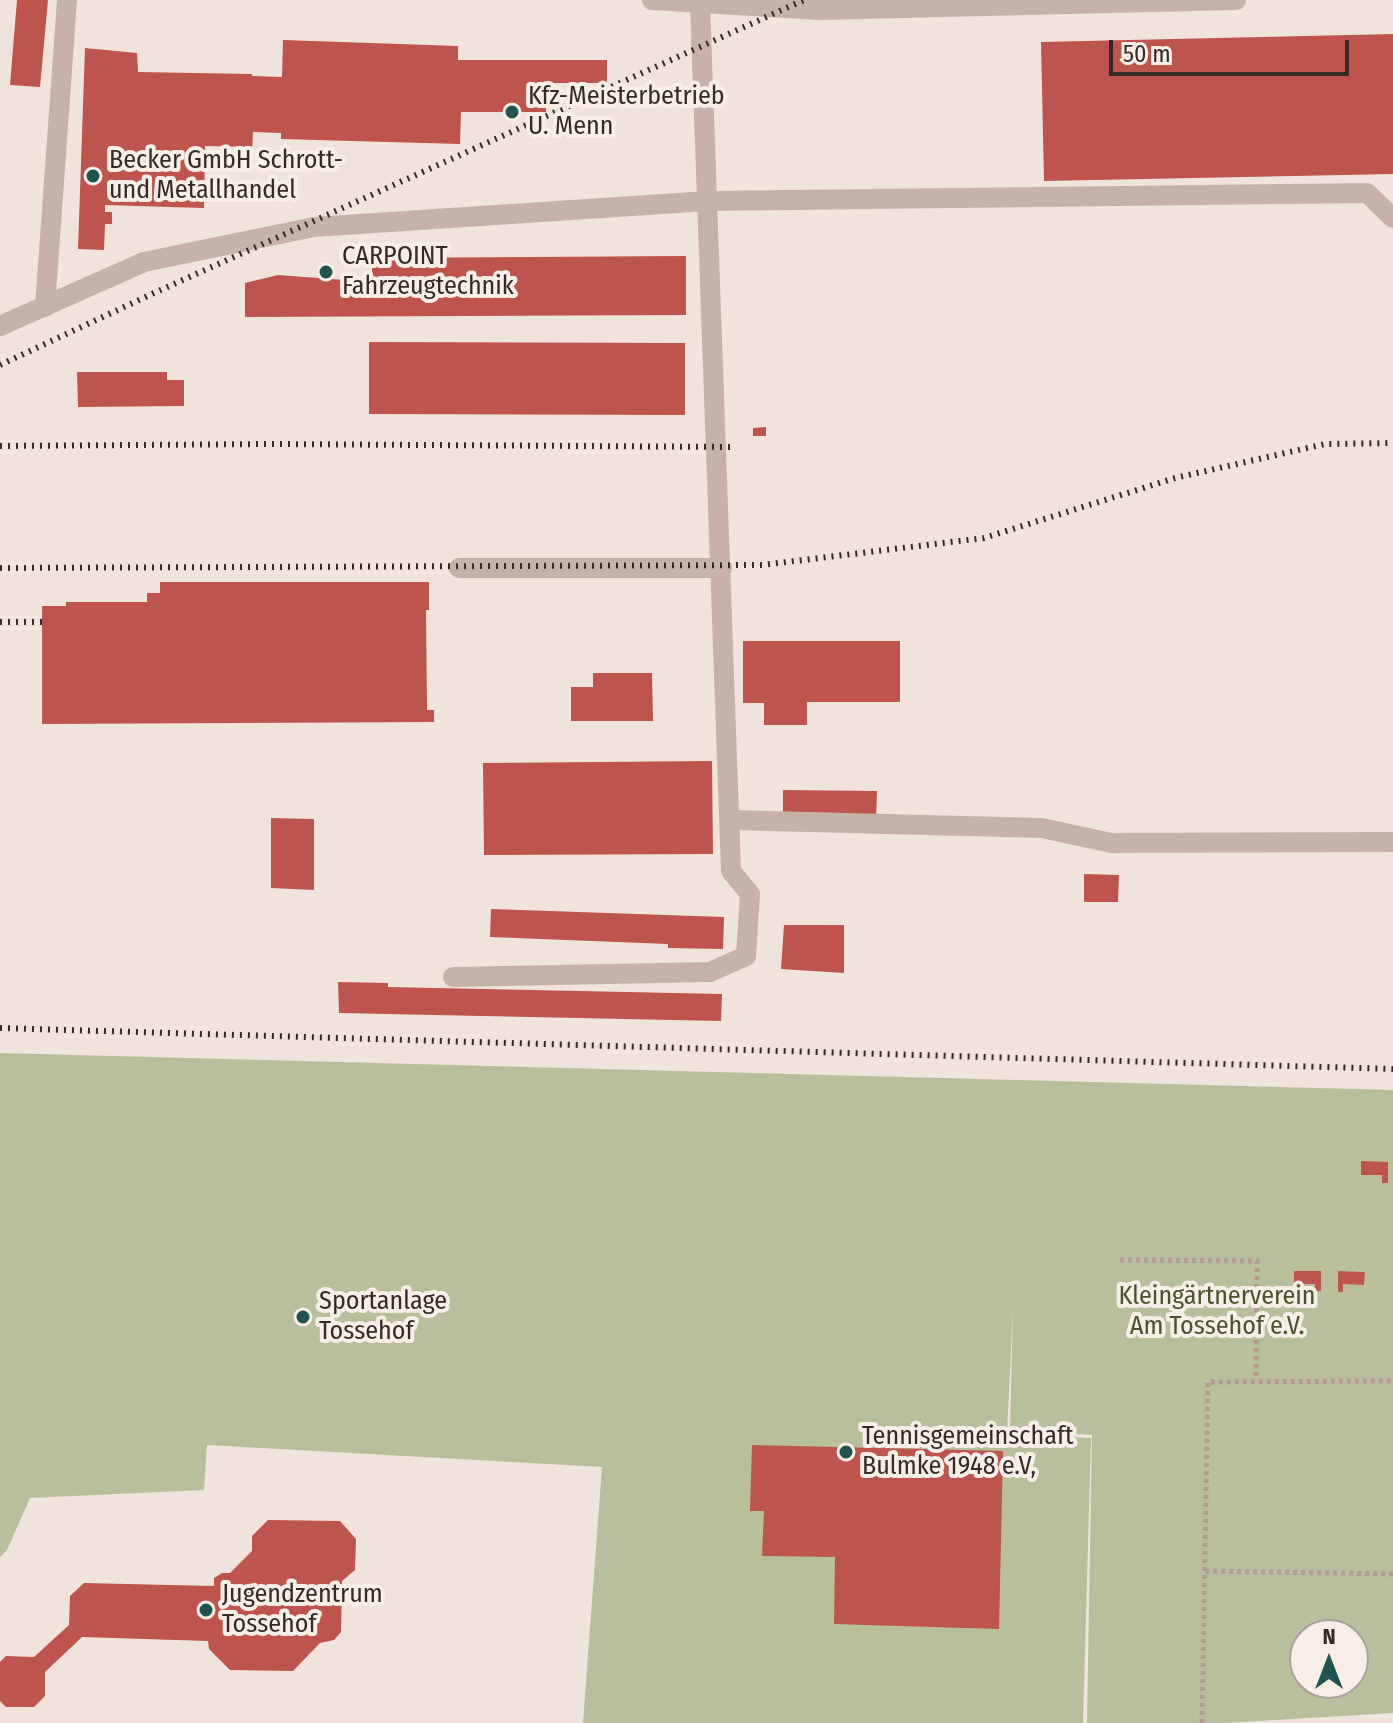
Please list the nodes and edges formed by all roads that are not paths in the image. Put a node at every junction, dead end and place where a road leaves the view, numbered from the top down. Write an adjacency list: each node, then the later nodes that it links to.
1 (67, 0): 7 (street)
2 (652, 0): 4 (street)
3 (1236, 0): 4 (street)
4 (700, 4): 5 (street)
5 (708, 201): 6 (street); 7 (street); 10 (street)
6 (1393, 218)
7 (45, 307): 8 (street)
8 (0, 326)
9 (459, 568): 10 (street)
10 (722, 568): 11 (street)
11 (731, 820): 12 (street); 13 (street)
12 (1393, 842)
13 (453, 977)

